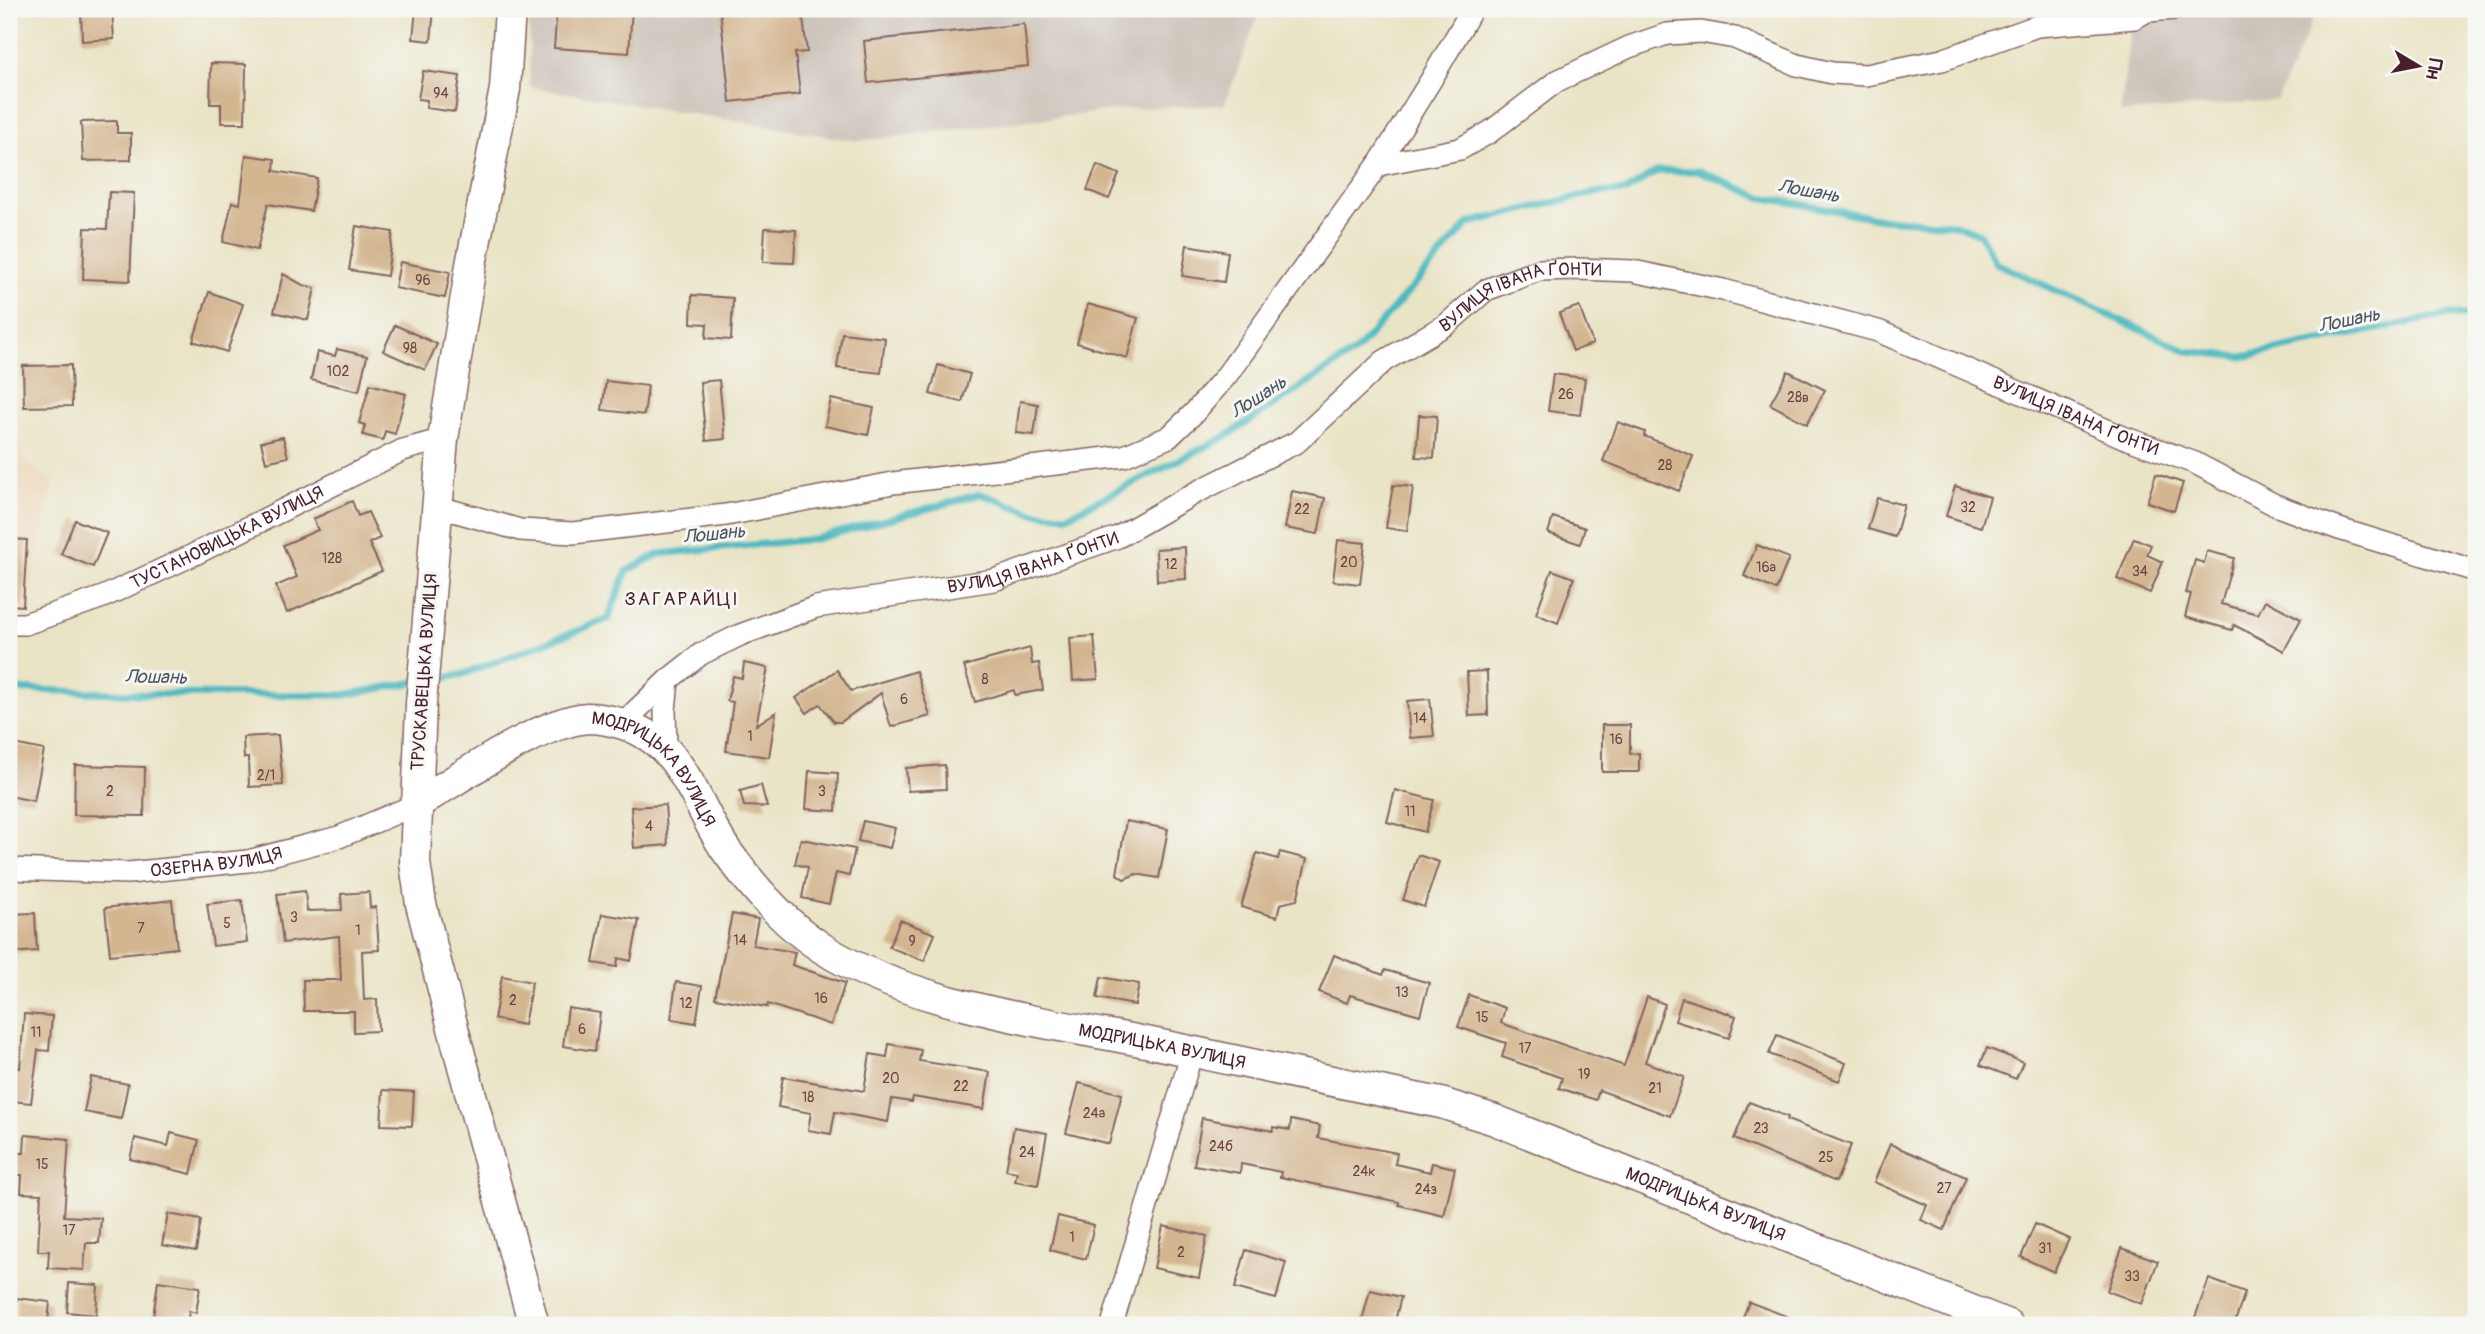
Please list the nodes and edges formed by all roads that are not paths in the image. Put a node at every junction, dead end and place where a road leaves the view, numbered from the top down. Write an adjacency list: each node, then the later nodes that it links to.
1 (510, 9): 5 (street, ТРУСКАВЕЦЬКА ВУЛИЦЯ)
2 (1472, 9): 4 (street)
3 (2175, 9): 4 (street)
4 (1378, 165): 6 (street)
5 (443, 439): 6 (street, ТРУСКАВЕЦЬКА ВУЛИЦЯ); 8 (street, ТУСТАНОВИЦЬКА ВУЛИЦЯ)
6 (436, 506): 12 (street, ТРУСКАВЕЦЬКА ВУЛИЦЯ)
7 (2476, 571): 9 (street, ВУЛИЦЯ ІВАНА ҐОНТИ)
8 (9, 624)
9 (668, 680): 10 (street, ВУЛИЦЯ ІВАНА ҐОНТИ); 11 (street)
10 (622, 724): 11 (street, МОДРИЦЬКА ВУЛИЦЯ); 12 (street, МОДРИЦЬКА ВУЛИЦЯ)
11 (666, 748): 14 (street, МОДРИЦЬКА ВУЛИЦЯ)
12 (415, 805): 13 (street, ОЗЕРНА ВУЛИЦЯ); 15 (street, ТРУСКАВЕЦЬКА ВУЛИЦЯ)
13 (9, 869)
14 (1192, 1052): 16 (street); 17 (street, МОДРИЦЬКА ВУЛИЦЯ)
15 (534, 1325)
16 (1112, 1325)
17 (2008, 1325)

